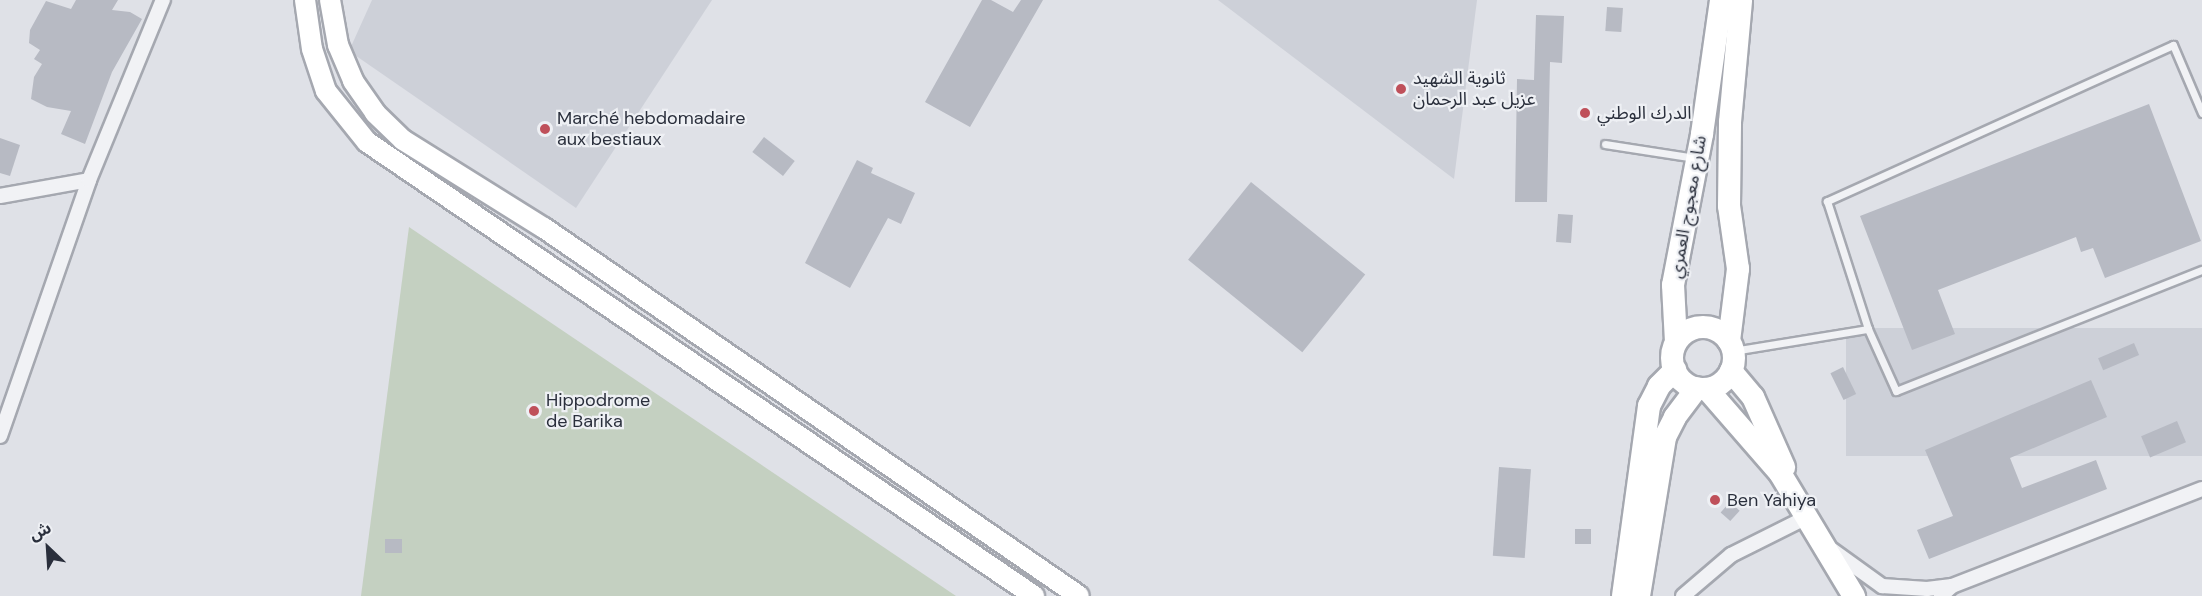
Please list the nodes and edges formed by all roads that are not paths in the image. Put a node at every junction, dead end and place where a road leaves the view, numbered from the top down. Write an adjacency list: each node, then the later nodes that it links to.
1 (163, 0): 9 (street)
2 (305, 0): 23 (street)
3 (330, 0): 24 (street)
4 (1721, 0): 8 (main road, شارع معجوج العمري)
5 (1741, 0): 14 (main road, شارع معجوج العمري)
6 (2202, 113): 12 (lane)
7 (1605, 144): 8 (lane)
8 (1698, 158): 13 (main road, شارع معجوج العمري)
9 (89, 180): 10 (street); 17 (street)
10 (0, 196)
11 (2202, 270): 12 (lane)
12 (1868, 329): 14 (lane)
13 (1676, 342): 14 (main road); 15 (main road)
14 (1731, 354): 16 (main road); 19 (main road)
15 (1675, 370): 16 (main road); 22 (main road)
16 (1702, 388): 19 (main road); 22 (main road)
17 (0, 435)
18 (2202, 489): 21 (street)
19 (1807, 517): 20 (main road); 25 (street)
20 (1827, 547): 21 (street); 26 (main road)
21 (1952, 586): 27 (street)
22 (1636, 595)
23 (1034, 596)
24 (1079, 596)
25 (1683, 596)
26 (1854, 596)
27 (1941, 596)

